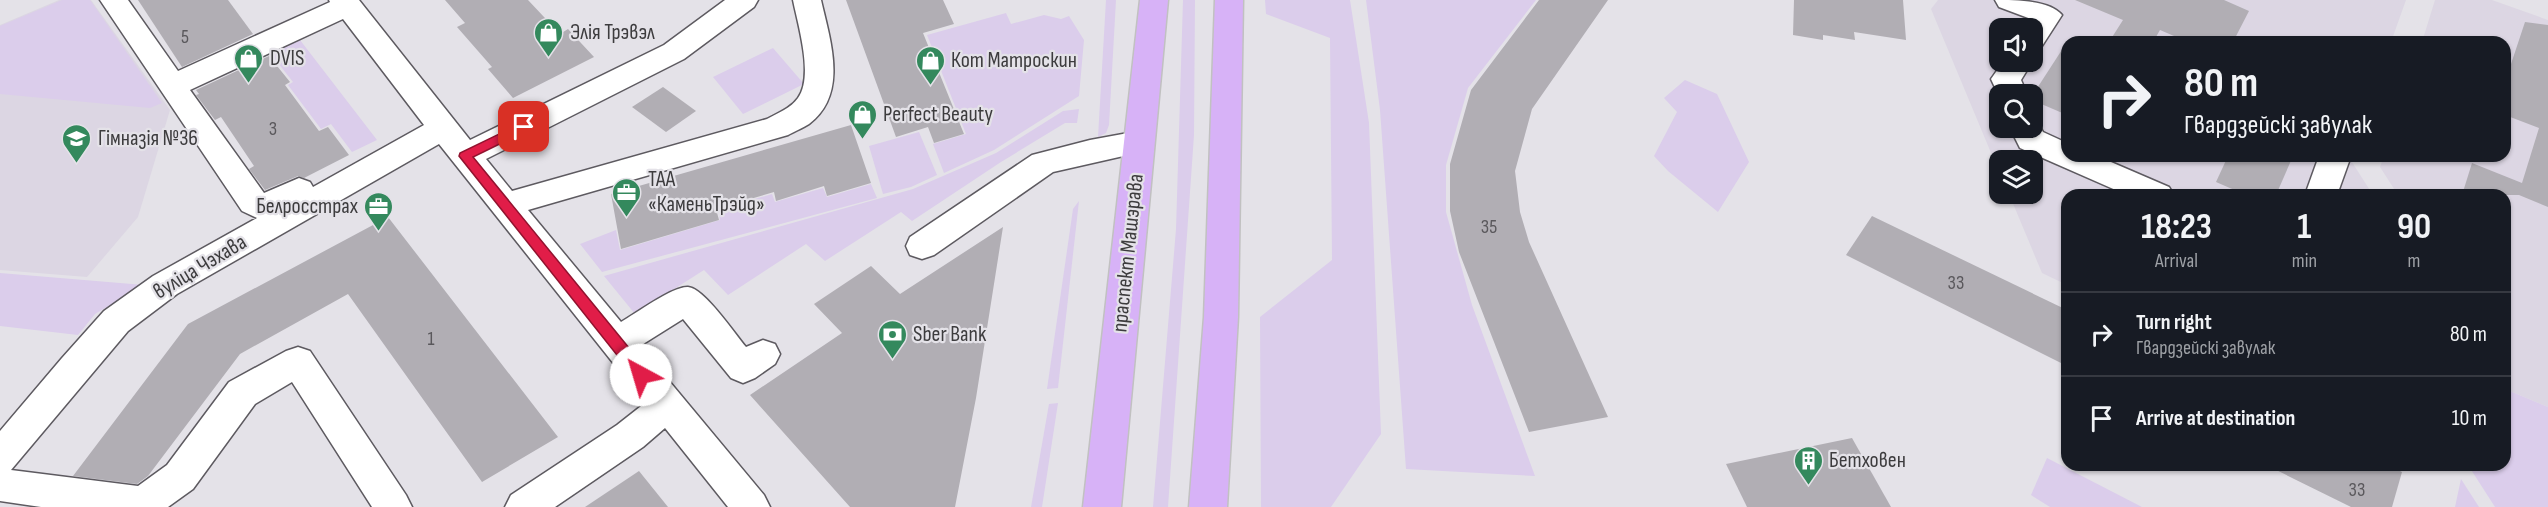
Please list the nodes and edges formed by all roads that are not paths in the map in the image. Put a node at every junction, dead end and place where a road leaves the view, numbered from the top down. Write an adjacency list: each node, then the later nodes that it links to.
1 (114, 0): 9 (street)
2 (744, 0): 14 (street)
3 (807, 0): 20 (street)
4 (1154, 0): 12 (main road, праспект Машэрава)
5 (1229, 0): 31 (main road)
6 (2010, 0): 8 (street)
7 (345, 3): 9 (street); 10 (street)
8 (2043, 22)
9 (172, 86): 17 (street)
10 (442, 128): 14 (street); 25 (street, вуліца Чэхава)
11 (2030, 138): 13 (street)
12 (1139, 142): 21 (street); 30 (main road, праспект Машэрава)
13 (2061, 153)
14 (465, 156): 20 (street)
15 (2081, 162): 18 (street)
16 (2333, 162): 19 (street)
17 (341, 168)
18 (2144, 189)
19 (2323, 189)
20 (505, 205): 22 (street)
21 (922, 246)
22 (616, 344): 23 (street); 24 (street)
23 (763, 354)
24 (667, 406): 28 (street); 29 (street)
25 (0, 458)
26 (0, 485): 27 (street)
27 (393, 507)
28 (524, 507)
29 (751, 507)
30 (1102, 507)
31 (1208, 507)

